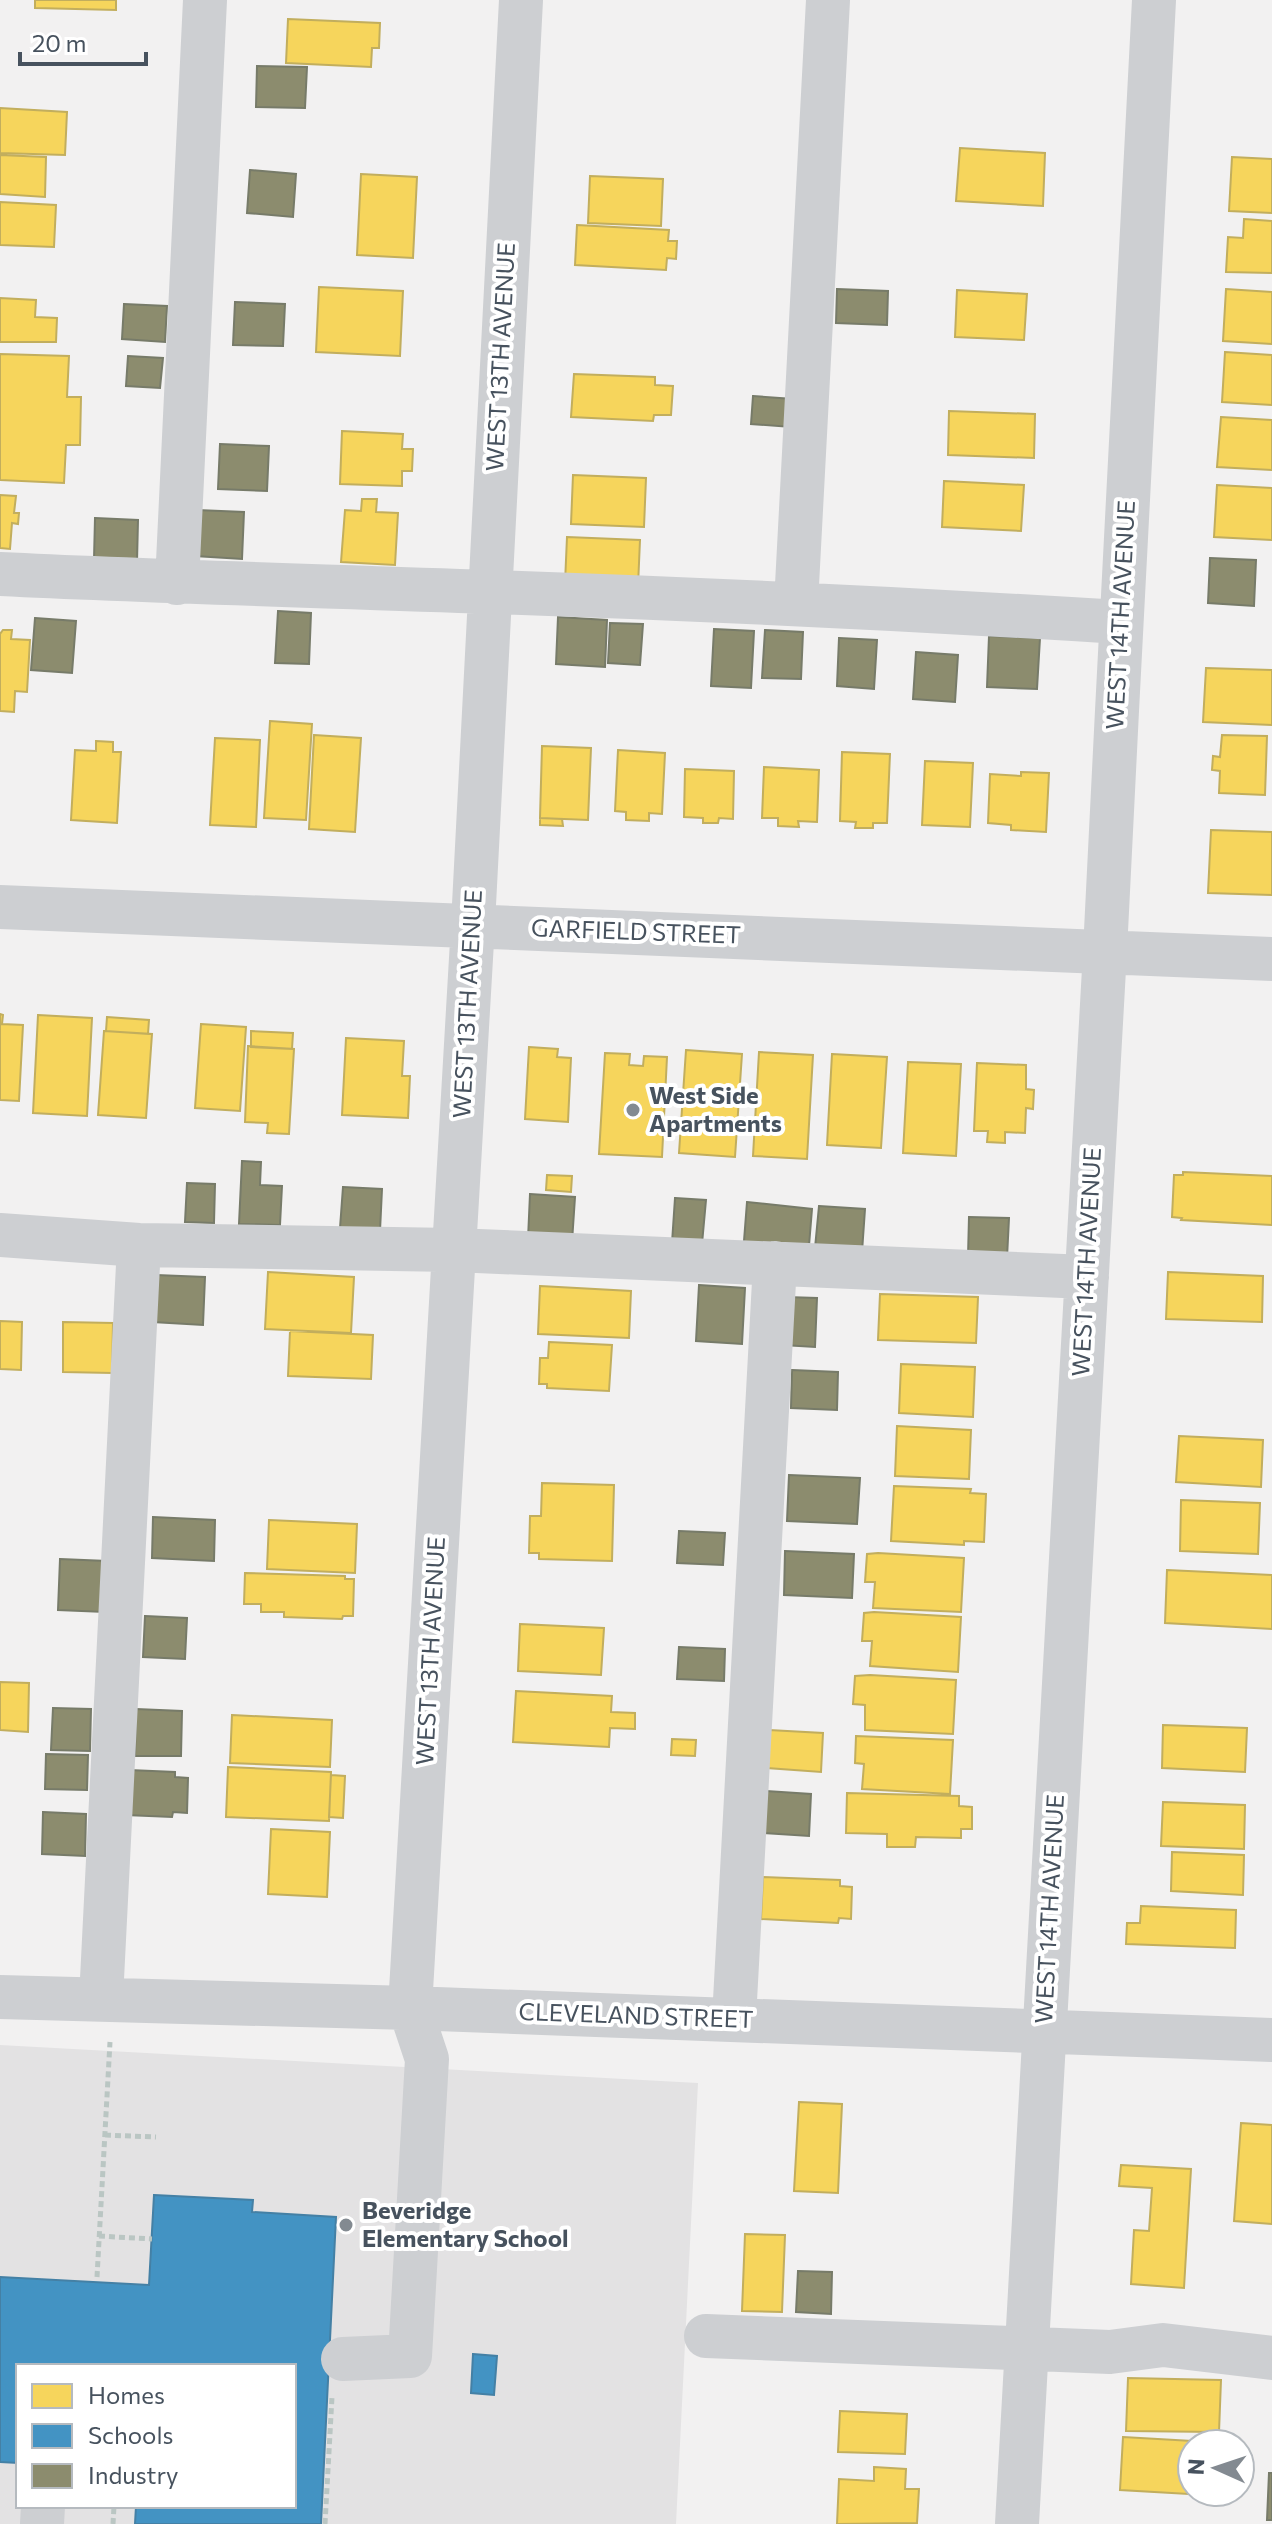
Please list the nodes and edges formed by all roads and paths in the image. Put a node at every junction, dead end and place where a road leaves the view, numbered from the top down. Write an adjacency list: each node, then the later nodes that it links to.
1 (205, 0): 6 (street)
2 (521, 0): 7 (street, WEST 13TH AVENUE)
3 (828, 0): 8 (street)
4 (1154, 0): 9 (street, WEST 14TH AVENUE)
5 (0, 574): 6 (street)
6 (177, 583): 7 (street)
7 (489, 592): 8 (street); 11 (street, WEST 13TH AVENUE)
8 (796, 604): 9 (street)
9 (1120, 622): 12 (street, WEST 14TH AVENUE)
10 (0, 907): 11 (street, GARFIELD STREET)
11 (473, 924): 12 (street, GARFIELD STREET); 16 (street, WEST 13TH AVENUE)
12 (1105, 952): 13 (street, GARFIELD STREET); 18 (street, WEST 14TH AVENUE)
13 (1272, 959)
14 (0, 1235): 15 (street)
15 (139, 1245): 16 (street); 21 (street)
16 (454, 1250): 17 (street); 20 (street, WEST 13TH AVENUE)
17 (775, 1263): 18 (street); 22 (street)
18 (1087, 1277): 23 (street, WEST 14TH AVENUE)
19 (0, 1997): 21 (street, CLEVELAND STREET)
20 (410, 2008): 21 (street, CLEVELAND STREET); 22 (street, CLEVELAND STREET); 33 (street)
21 (106, 2019): 25 (path)
22 (734, 2019): 23 (street, CLEVELAND STREET)
23 (1043, 2031): 24 (street, CLEVELAND STREET); 31 (street, WEST 14TH AVENUE)
24 (1272, 2040)
25 (105, 2135): 26 (path); 27 (path)
26 (156, 2137)
27 (99, 2236): 28 (path); 29 (path)
28 (152, 2239)
29 (97, 2277)
30 (706, 2336): 31 (street)
31 (1026, 2349): 32 (street); 35 (street, WEST 14TH AVENUE)
32 (1272, 2358)
33 (337, 2375): 34 (path)
34 (325, 2524)
35 (1017, 2524)

